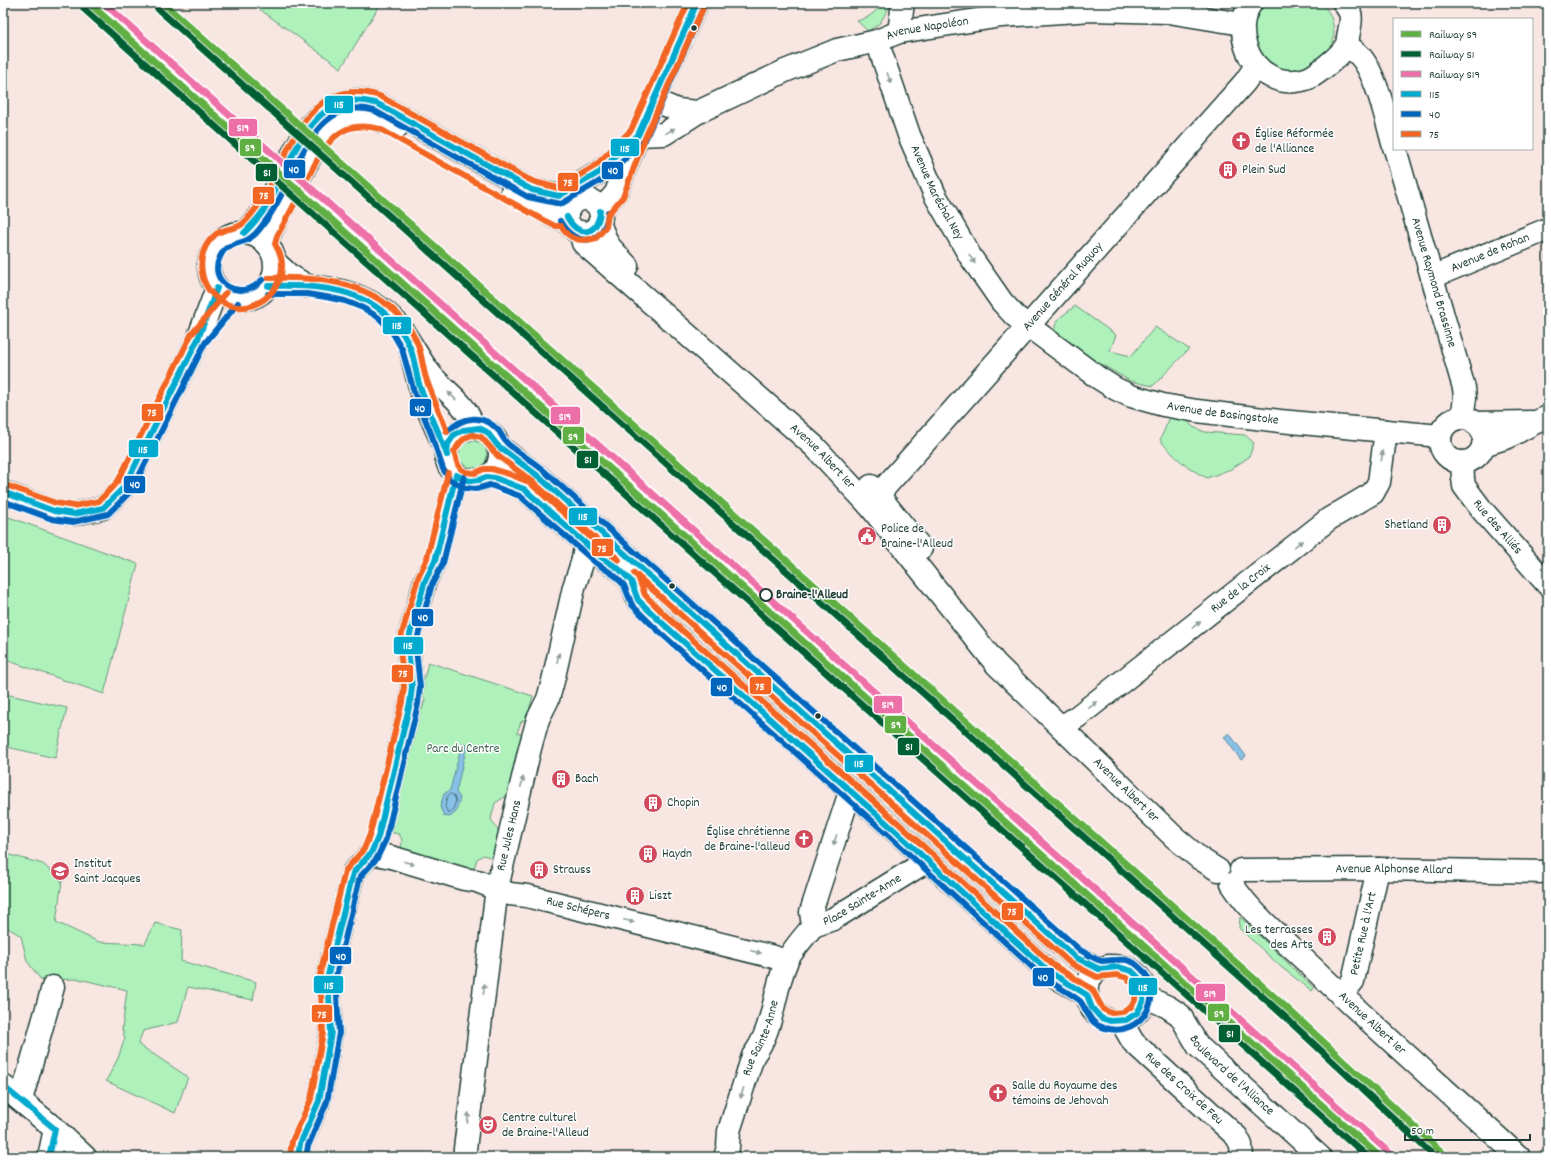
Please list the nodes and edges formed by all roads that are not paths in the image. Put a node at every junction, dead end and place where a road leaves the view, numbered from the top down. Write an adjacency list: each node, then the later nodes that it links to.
1 (697, 3): 10 (street)
2 (903, 3): 6 (street)
3 (1251, 3): 5 (street)
4 (1352, 6): 8 (street)
5 (1242, 24): 6 (street, Avenue Napoléon); 9 (street)
6 (899, 32): 7 (street, Avenue Napoléon)
7 (877, 41): 11 (street, Avenue Napoléon); 24 (street, Avenue Maréchal Ney, one-way to 24)
8 (1347, 45): 9 (street); 13 (street, Avenue Raymond Brassinne)
9 (1256, 66): 24 (street, Avenue Général Ruquoy)
10 (654, 100): 11 (street); 12 (street)
11 (698, 112): 12 (street, Avenue Napoléon, one-way to 11)
12 (638, 135): 16 (street); 16 (street)
13 (1393, 144)
14 (1395, 150): 20 (street, Avenue Raymond Brassinne)
15 (281, 196): 16 (street); 18 (street); 19 (street)
16 (581, 212): 38 (street, Avenue Albert 1er)
17 (1548, 229): 20 (street, Avenue de Rohan)
18 (244, 233): 19 (street); 23 (street)
19 (270, 253): 21 (street); 22 (street)
20 (1432, 276): 27 (street, Avenue Raymond Brassinne)
21 (268, 286): 22 (street); 23 (street)
22 (307, 286): 25 (street)
23 (224, 293): 37 (street)
24 (1028, 326): 29 (street, Avenue de Basingstoke); 38 (street, Avenue Général Ruquoy)
25 (409, 342): 28 (street, one-way to 25); 33 (street)
26 (1542, 419): 27 (street); 31 (street)
27 (1469, 420): 30 (street); 31 (street)
28 (473, 427): 32 (street); 33 (street)
29 (1386, 432): 30 (street, Avenue de Basingstoke); 42 (street, Rue de la Croix, one-way to 29)
30 (1440, 436): 34 (street)
31 (1483, 445): 34 (street)
32 (498, 446): 36 (street); 39 (street)
33 (446, 452): 35 (street)
34 (1462, 462): 41 (street, Rue des Alliés)
35 (456, 475): 36 (street); 44 (street)
36 (488, 476): 40 (street)
37 (3, 492)
38 (873, 500): 42 (street, Avenue Albert 1er)
39 (590, 522): 40 (street, Rue Jules Hans); 52 (street)
40 (585, 544): 43 (street); 49 (street, Rue Jules Hans, one-way to 40)
41 (1548, 585)
42 (1061, 727): 48 (street, Avenue Albert 1er)
43 (850, 792): 45 (street); 50 (street, Place Sainte-Anne, one-way to 50)
44 (371, 853): 49 (street, Rue Schépers, one-way to 49); 63 (street)
45 (927, 861): 50 (street, Place Sainte-Anne); 54 (street)
46 (1378, 868): 47 (street, Avenue Alphonse Allard); 48 (street, Avenue Alphonse Allard); 55 (street, Petite Rue à l'Art)
47 (1548, 872)
48 (1230, 874): 55 (street, Avenue Albert 1er)
49 (497, 888): 51 (street, Rue Schépers, one-way to 51); 64 (street, Rue Jules Hans, one-way to 49)
50 (813, 926): 51 (street, Rue Sainte-Anne)
51 (786, 962): 65 (street, Rue Sainte-Anne, one-way to 65)
52 (1099, 969): 54 (street); 56 (street)
53 (53, 987): 59 (street)
54 (1087, 995): 57 (street)
55 (1341, 995): 68 (street, Avenue Albert 1er)
56 (1144, 996): 57 (street); 67 (street, Boulevard de l'Alliance)
57 (1121, 1021): 66 (street, Rue des Croix de Feu)
58 (3, 1086): 59 (street)
59 (21, 1100): 60 (street)
60 (55, 1129): 61 (street); 62 (street)
61 (49, 1157)
62 (85, 1157)
63 (298, 1157)
64 (464, 1157)
65 (725, 1157)
66 (1242, 1157)
67 (1320, 1157)
68 (1519, 1157)

